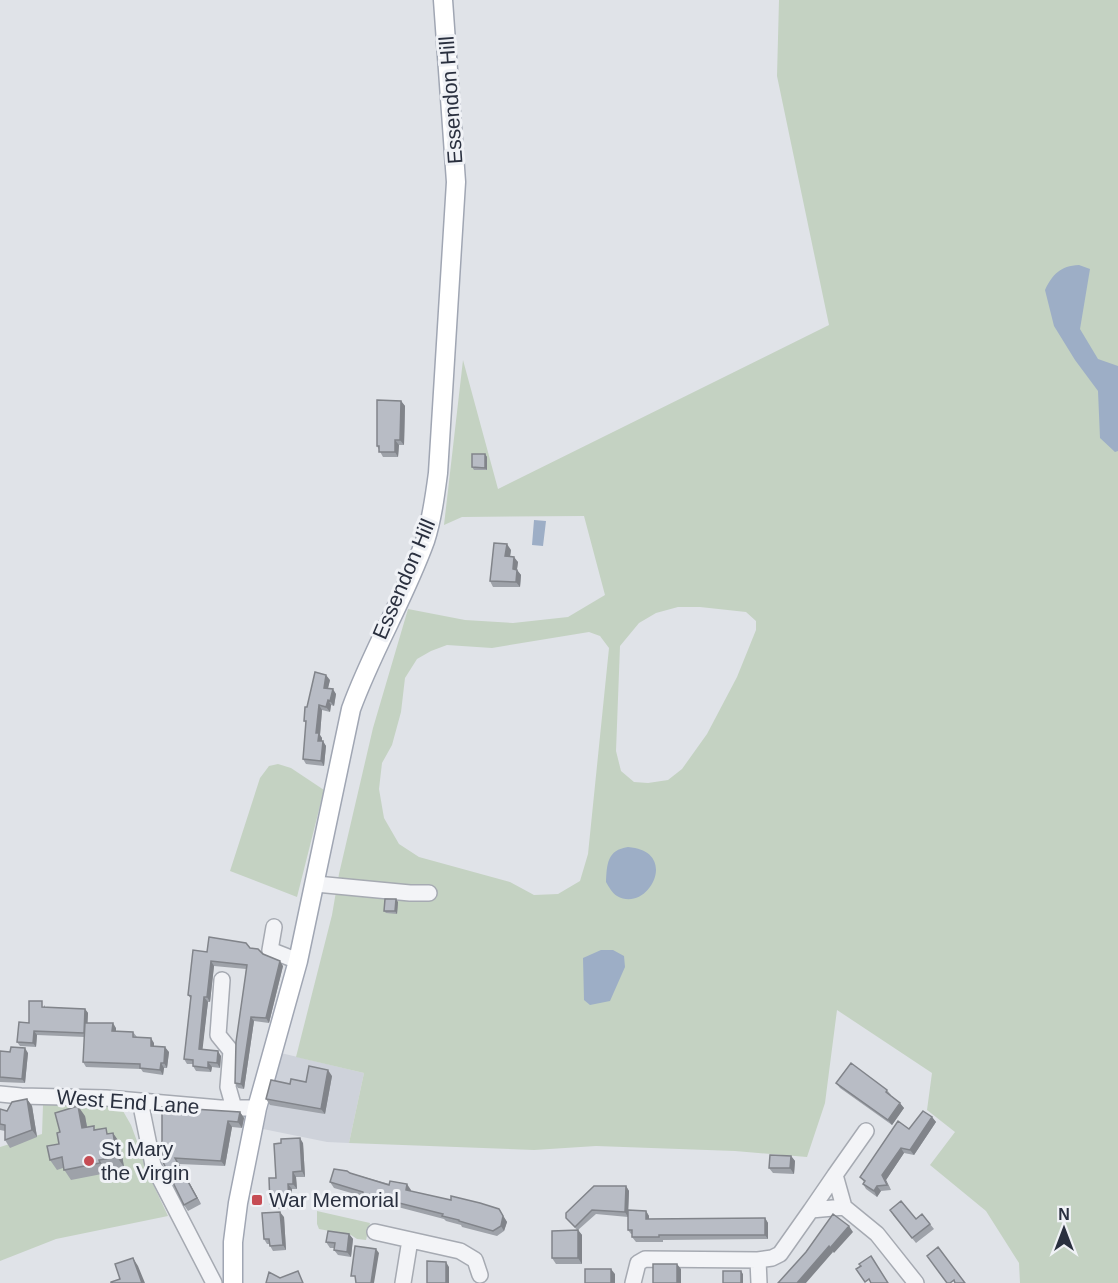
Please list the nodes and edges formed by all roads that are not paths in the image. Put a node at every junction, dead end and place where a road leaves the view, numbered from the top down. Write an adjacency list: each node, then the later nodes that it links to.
1 (443, 0): 2 (main road, Essendon Hill)
2 (316, 884): 3 (street); 5 (main road, Essendon Hill)
3 (429, 893)
4 (274, 927): 5 (street)
5 (298, 961): 10 (main road, Essendon Hill)
6 (222, 980): 9 (street)
7 (0, 1094): 8 (street, West End Lane)
8 (141, 1101): 9 (street, West End Lane); 19 (street)
9 (234, 1108): 10 (street, West End Lane)
10 (257, 1108): 20 (main road, Essendon Hill)
11 (866, 1131): 12 (street)
12 (835, 1175): 13 (street); 14 (street)
13 (844, 1207): 14 (street); 24 (street)
14 (811, 1210): 17 (street)
15 (375, 1232): 16 (street)
16 (410, 1240): 18 (street); 21 (street)
17 (758, 1260): 22 (street); 23 (street)
18 (480, 1275)
19 (214, 1283)
20 (233, 1283)
21 (403, 1283)
22 (633, 1283)
23 (759, 1283)
24 (916, 1283)

